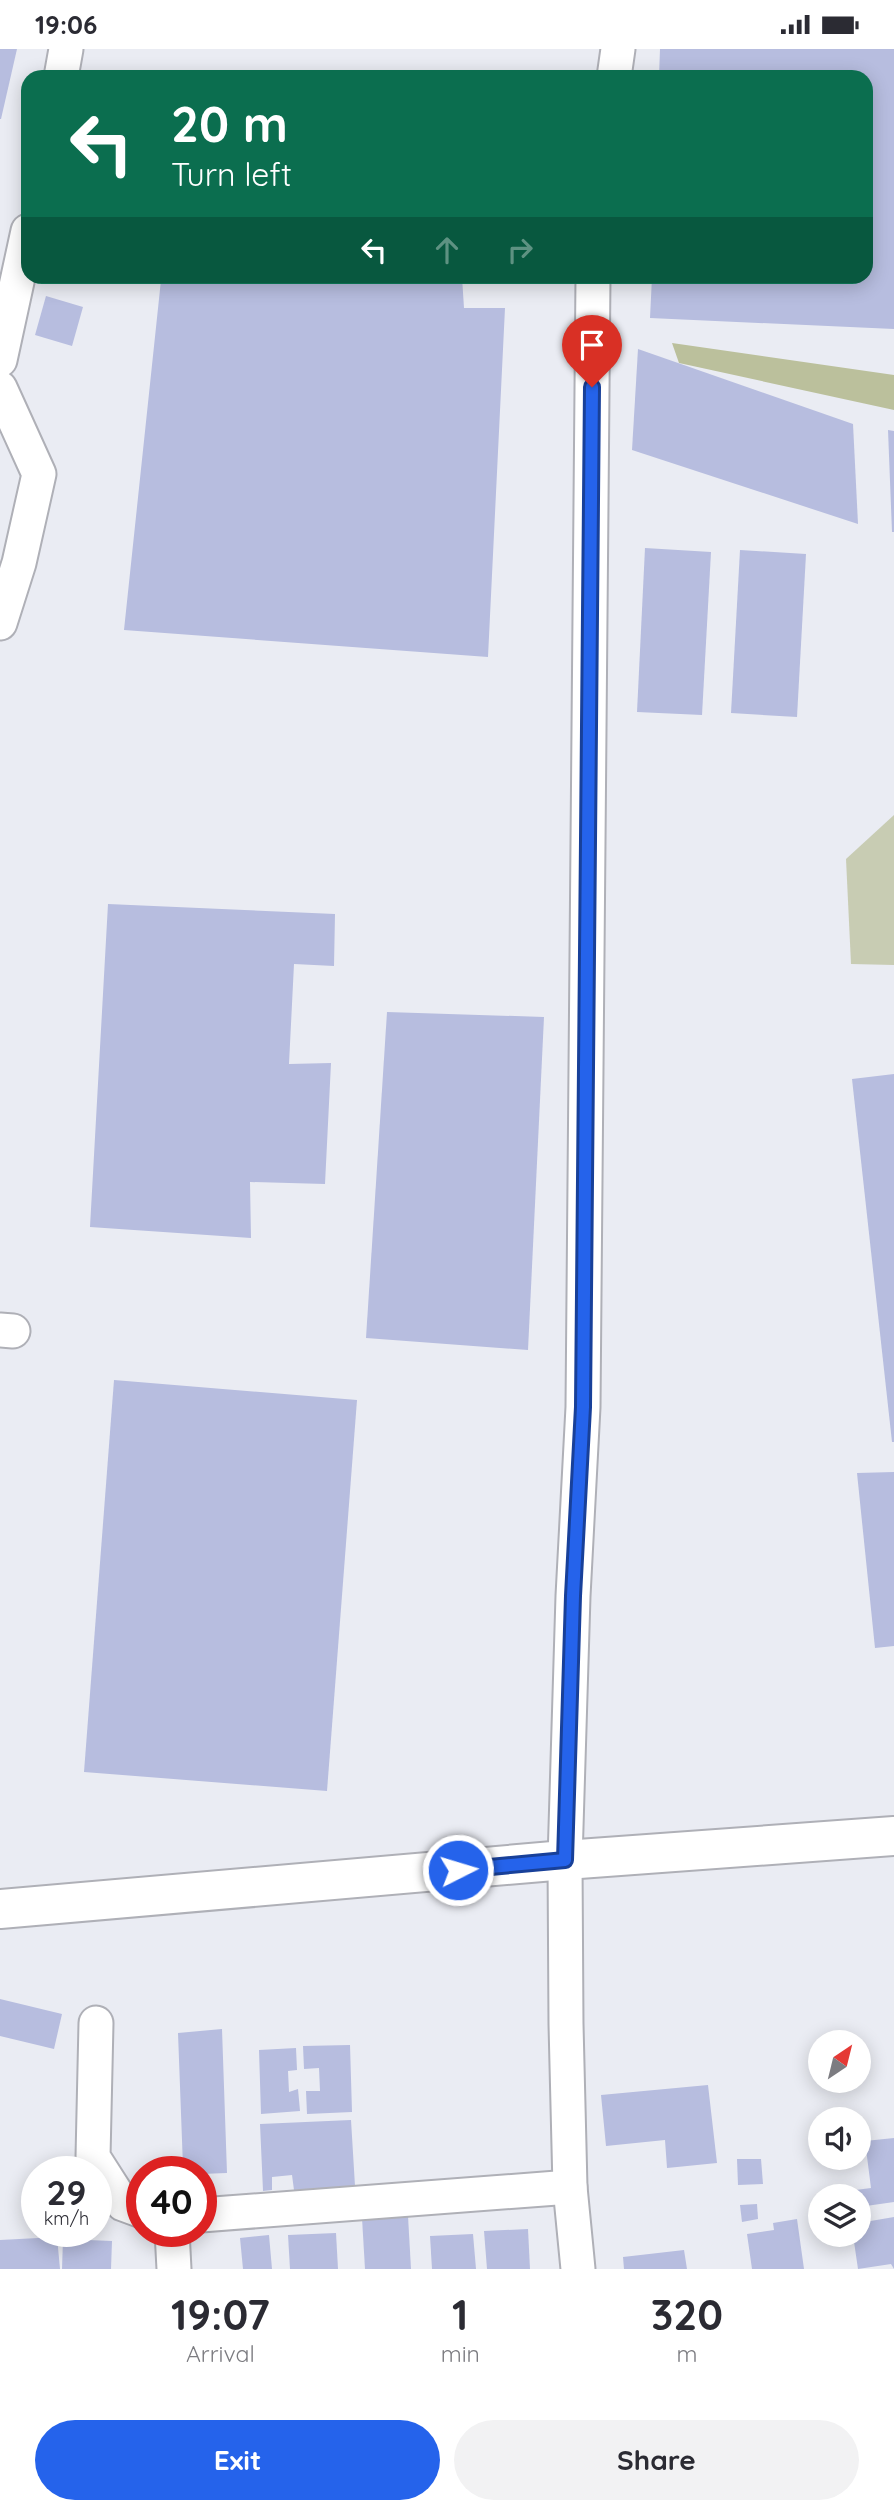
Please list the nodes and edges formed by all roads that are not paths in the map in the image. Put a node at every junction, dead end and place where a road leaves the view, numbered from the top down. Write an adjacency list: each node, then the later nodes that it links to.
1 (66, 49): 3 (street)
2 (618, 49): 4 (street)
3 (62, 70)
4 (615, 70)
5 (21, 263): 7 (street)
6 (593, 284): 11 (street)
7 (0, 360)
8 (0, 388): 9 (street)
9 (0, 622)
10 (894, 1836): 11 (street)
11 (565, 1860): 12 (street); 14 (street)
12 (0, 1909)
13 (96, 2023): 15 (street)
14 (570, 2186): 16 (street); 19 (street)
15 (126, 2205)
16 (217, 2214)
17 (173, 2247): 18 (street)
18 (174, 2269)
19 (578, 2269)

